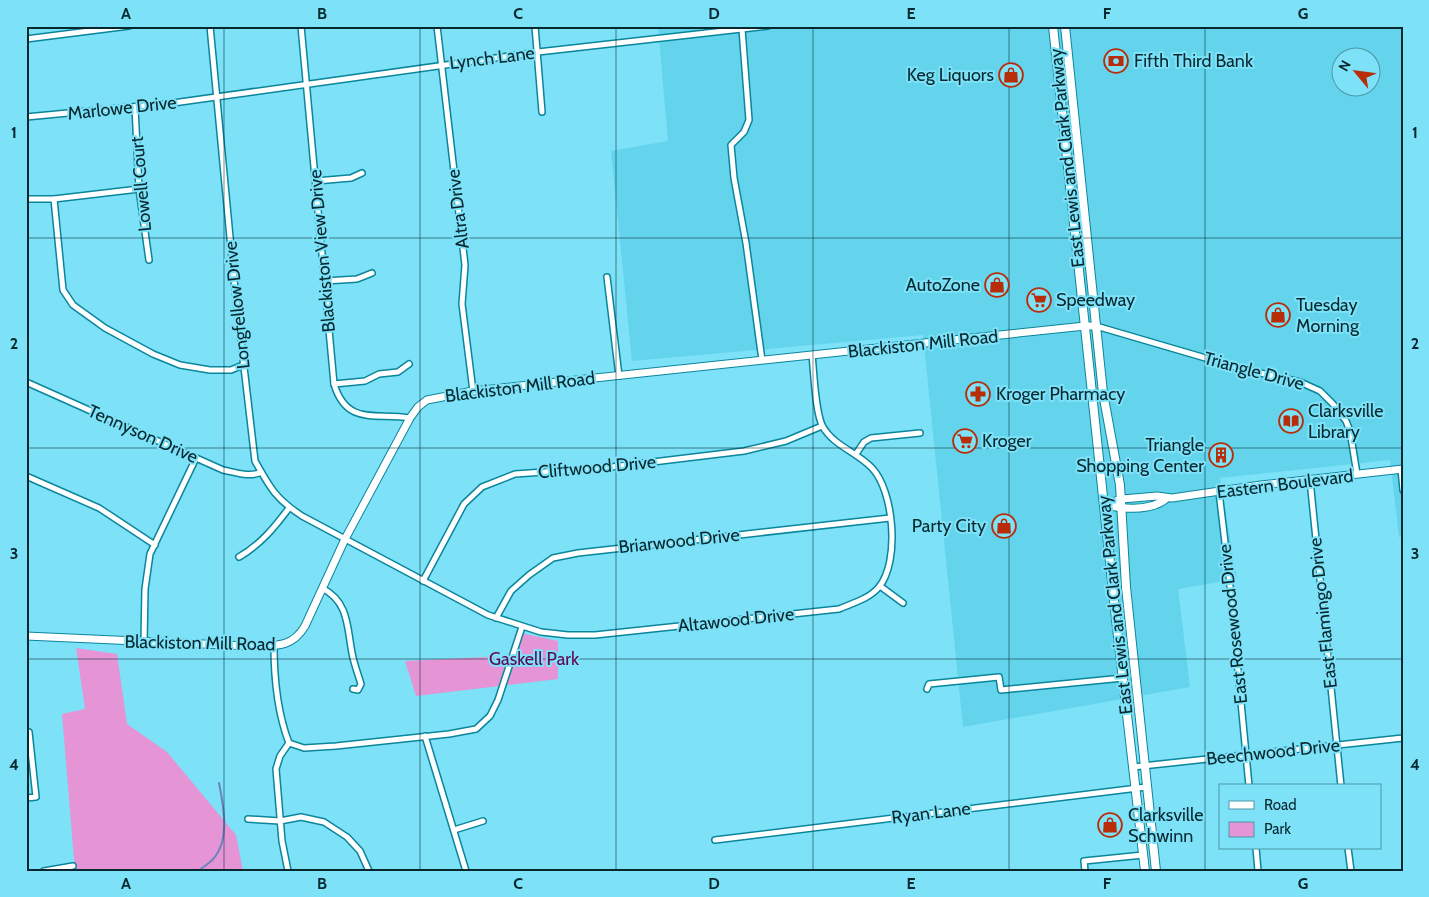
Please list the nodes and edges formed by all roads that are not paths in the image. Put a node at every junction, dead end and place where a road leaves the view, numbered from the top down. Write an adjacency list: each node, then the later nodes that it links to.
1 (128, 26): 10 (street)
2 (210, 26): 14 (street, Longfellow Drive)
3 (301, 26): 13 (street, Blackiston View Drive)
4 (437, 26): 12 (street, Altra Drive)
5 (535, 26): 11 (street)
6 (768, 26): 9 (street, Lynch Lane)
7 (1053, 26): 27 (main road, East Lewis and Clark Parkway)
8 (1064, 26): 28 (main road, East Lewis and Clark Parkway)
9 (742, 29): 11 (street, Lynch Lane); 30 (street)
10 (26, 38)
11 (538, 52): 12 (street, Lynch Lane); 16 (street)
12 (442, 64): 13 (street, Lynch Lane); 36 (street, Altra Drive)
13 (306, 84): 14 (street, Lynch Lane); 19 (street, Blackiston View Drive)
14 (217, 96): 15 (street, Marlowe Drive); 32 (street, Longfellow Drive)
15 (135, 107): 17 (street, Marlowe Drive); 20 (street, Lowell Court)
16 (542, 112)
17 (26, 117)
18 (362, 173): 19 (street)
19 (316, 181): 26 (street, Blackiston View Drive)
20 (140, 189): 22 (street); 23 (street, Lowell Court)
21 (26, 199): 22 (street)
22 (54, 199): 32 (street)
23 (149, 260)
24 (372, 273): 26 (street)
25 (607, 277): 33 (street)
26 (325, 281): 35 (street, Blackiston View Drive)
27 (1085, 326): 28 (main road, Blackiston Mill Road); 29 (main road, Blackiston Mill Road); 51 (main road, East Lewis and Clark Parkway)
28 (1096, 326): 44 (street, Triangle Drive); 50 (main road, East Lewis and Clark Parkway)
29 (812, 355): 30 (main road, Blackiston Mill Road); 38 (street)
30 (762, 360): 33 (main road, Blackiston Mill Road)
31 (409, 364): 35 (street)
32 (243, 365): 43 (street, Longfellow Drive)
33 (619, 376): 36 (main road, Blackiston Mill Road)
34 (26, 382): 41 (street, Tennyson Drive)
35 (334, 384): 37 (street, Blackiston View Drive)
36 (473, 391): 37 (main road, Blackiston Mill Road)
37 (410, 418): 55 (main road, Blackiston Mill Road)
38 (822, 426): 40 (street); 58 (street, Cliftwood Drive)
39 (920, 433): 40 (street)
40 (856, 454): 54 (street)
41 (196, 458): 43 (street, Tennyson Drive); 56 (street)
42 (1402, 469): 44 (main road, Eastern Boulevard); 47 (street)
43 (261, 472): 52 (street, Longfellow Drive)
44 (1357, 474): 46 (main road, Eastern Boulevard)
45 (26, 476): 56 (street)
46 (1310, 480): 48 (main road, Eastern Boulevard); 74 (street, East Flamingo Drive)
47 (1403, 490)
48 (1219, 492): 49 (main road, Eastern Boulevard); 75 (street, East Rosewood Drive)
49 (1167, 498): 50 (main road, Eastern Boulevard); 53 (main road, Eastern Boulevard)
50 (1121, 500): 51 (main road, Eastern Boulevard); 53 (main road, East Lewis and Clark Parkway)
51 (1104, 505): 53 (main road, Eastern Boulevard); 67 (main road, East Lewis and Clark Parkway)
52 (289, 508): 55 (street, Longfellow Drive); 57 (street)
53 (1121, 509): 76 (main road, East Lewis and Clark Parkway)
54 (890, 518): 59 (street); 62 (street, Briarwood Drive)
55 (345, 539): 58 (street, Altawood Drive); 60 (main road, Blackiston Mill Road)
56 (155, 545): 65 (street)
57 (239, 557)
58 (423, 581): 62 (street, Altawood Drive)
59 (880, 586): 61 (street); 63 (street, Altawood Drive)
60 (322, 588): 66 (main road, Blackiston Mill Road); 68 (street)
61 (903, 603)
62 (496, 618): 63 (street, Altawood Drive)
63 (522, 627): 71 (street)
64 (26, 636): 65 (main road, Blackiston Mill Road)
65 (144, 642): 66 (main road, Blackiston Mill Road)
66 (274, 645): 73 (street)
67 (1123, 678): 69 (street); 77 (main road, East Lewis and Clark Parkway)
68 (353, 689)
69 (927, 689)
70 (26, 732): 82 (street)
71 (425, 736): 73 (street); 86 (street)
72 (1403, 738): 74 (street, Beechwood Drive)
73 (289, 743): 84 (street)
74 (1337, 746): 75 (street, Beechwood Drive); 79 (street, East Flamingo Drive)
75 (1246, 756): 76 (street, Beechwood Drive); 78 (street, East Rosewood Drive)
76 (1144, 766): 77 (street, Beechwood Drive); 80 (main road, East Lewis and Clark Parkway)
77 (1133, 767): 81 (main road, East Lewis and Clark Parkway)
78 (1249, 784)
79 (1341, 784)
80 (1146, 787): 81 (street, Ryan Lane); 98 (main road, East Lewis and Clark Parkway)
81 (1136, 788): 87 (street, Ryan Lane); 90 (main road, East Lewis and Clark Parkway)
82 (26, 798)
83 (248, 819): 84 (street)
84 (280, 821): 93 (street); 94 (street)
85 (483, 821): 86 (street)
86 (454, 830): 95 (street)
87 (716, 840)
88 (1256, 850): 99 (street)
89 (1348, 850): 100 (street)
90 (1143, 855): 96 (street); 97 (main road, East Lewis and Clark Parkway)
91 (73, 866): 92 (street)
92 (44, 871)
93 (288, 871)
94 (369, 871)
95 (466, 871)
96 (1085, 871)
97 (1145, 871)
98 (1156, 871)
99 (1258, 871)
100 (1351, 871)

